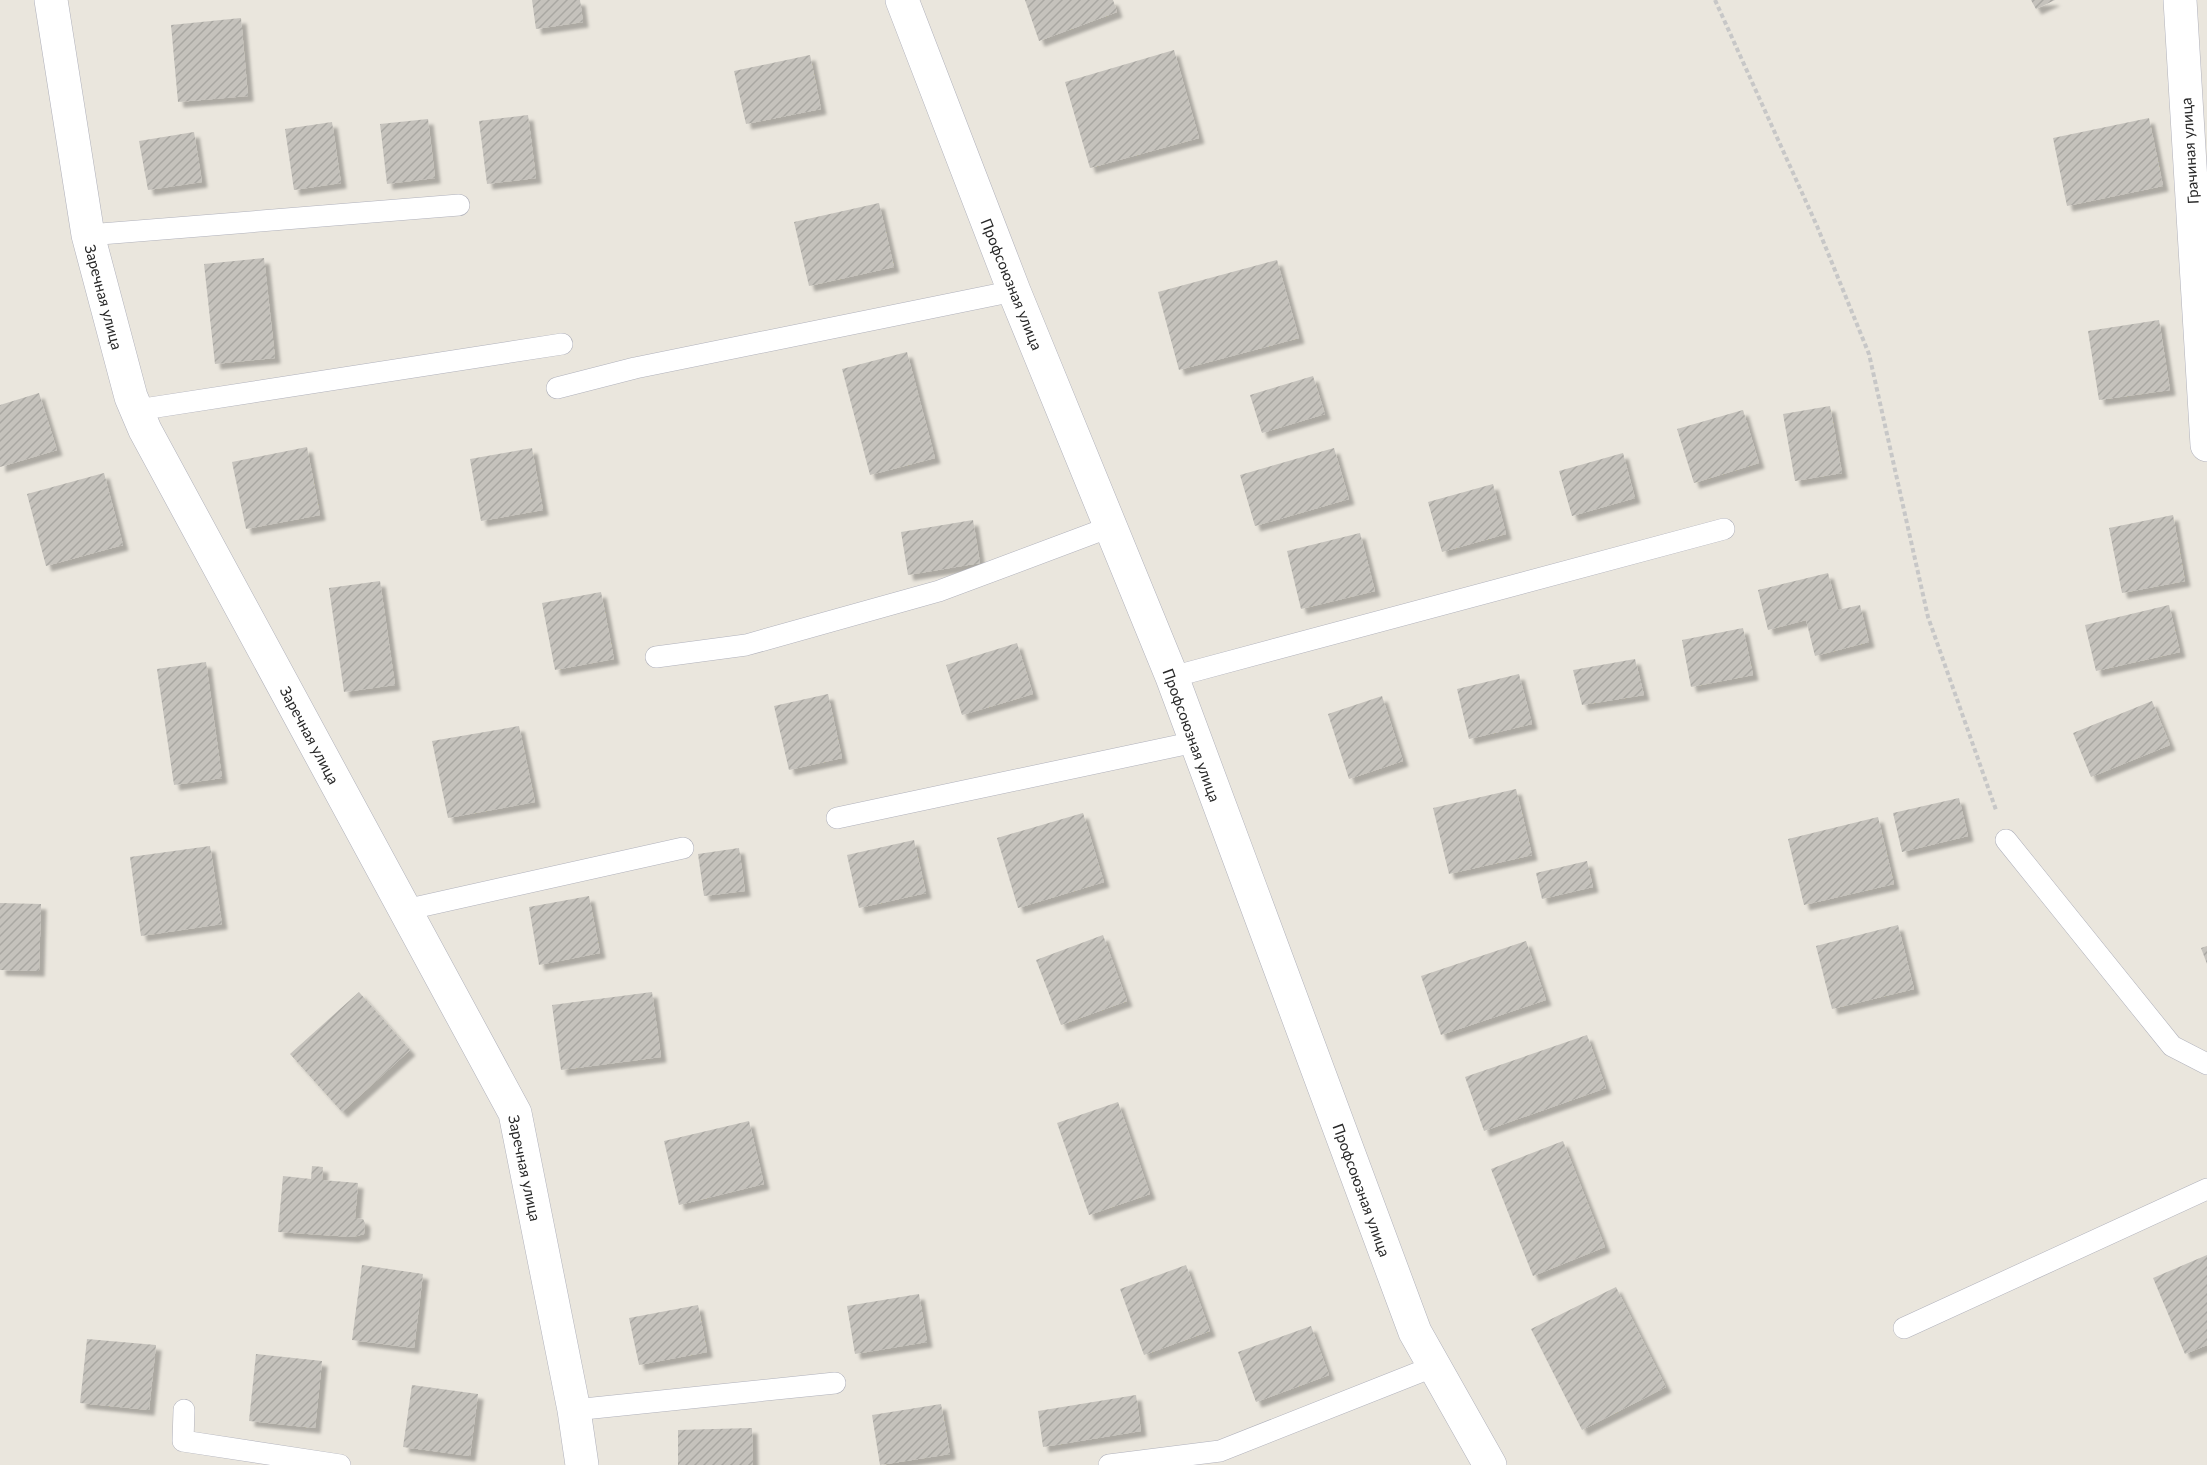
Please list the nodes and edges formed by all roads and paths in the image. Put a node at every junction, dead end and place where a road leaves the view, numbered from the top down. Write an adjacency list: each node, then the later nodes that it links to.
1 (51, 0): 6 (street, Заречная улица)
2 (902, 0): 7 (street, Профсоюзная улица)
3 (1715, 0): 18 (path)
4 (2180, 0): 11 (street, Грачиная улица)
5 (459, 205): 6 (lane)
6 (88, 235): 10 (street, Заречная улица)
7 (1014, 291): 9 (lane); 12 (street, Профсоюзная улица)
8 (562, 344): 10 (lane)
9 (557, 388)
10 (137, 410): 20 (street, Заречная улица)
11 (2207, 446)
12 (1110, 526): 14 (lane); 15 (street, Профсоюзная улица)
13 (1724, 530): 15 (lane)
14 (656, 657)
15 (1172, 677): 16 (street, Профсоюзная улица)
16 (1195, 742): 17 (lane); 24 (street, Профсоюзная улица)
17 (837, 818)
18 (2006, 840): 21 (lane)
19 (683, 848): 20 (lane)
20 (405, 910): 27 (street, Заречная улица)
21 (2207, 1064)
22 (2207, 1189): 23 (lane)
23 (1904, 1328)
24 (1435, 1366): 30 (lane); 31 (street, Профсоюзная улица)
25 (835, 1383): 27 (lane)
26 (184, 1410): 28 (lane)
27 (574, 1410): 29 (street, Заречная улица)
28 (340, 1465)
29 (582, 1465)
30 (1109, 1465)
31 (1490, 1465)

